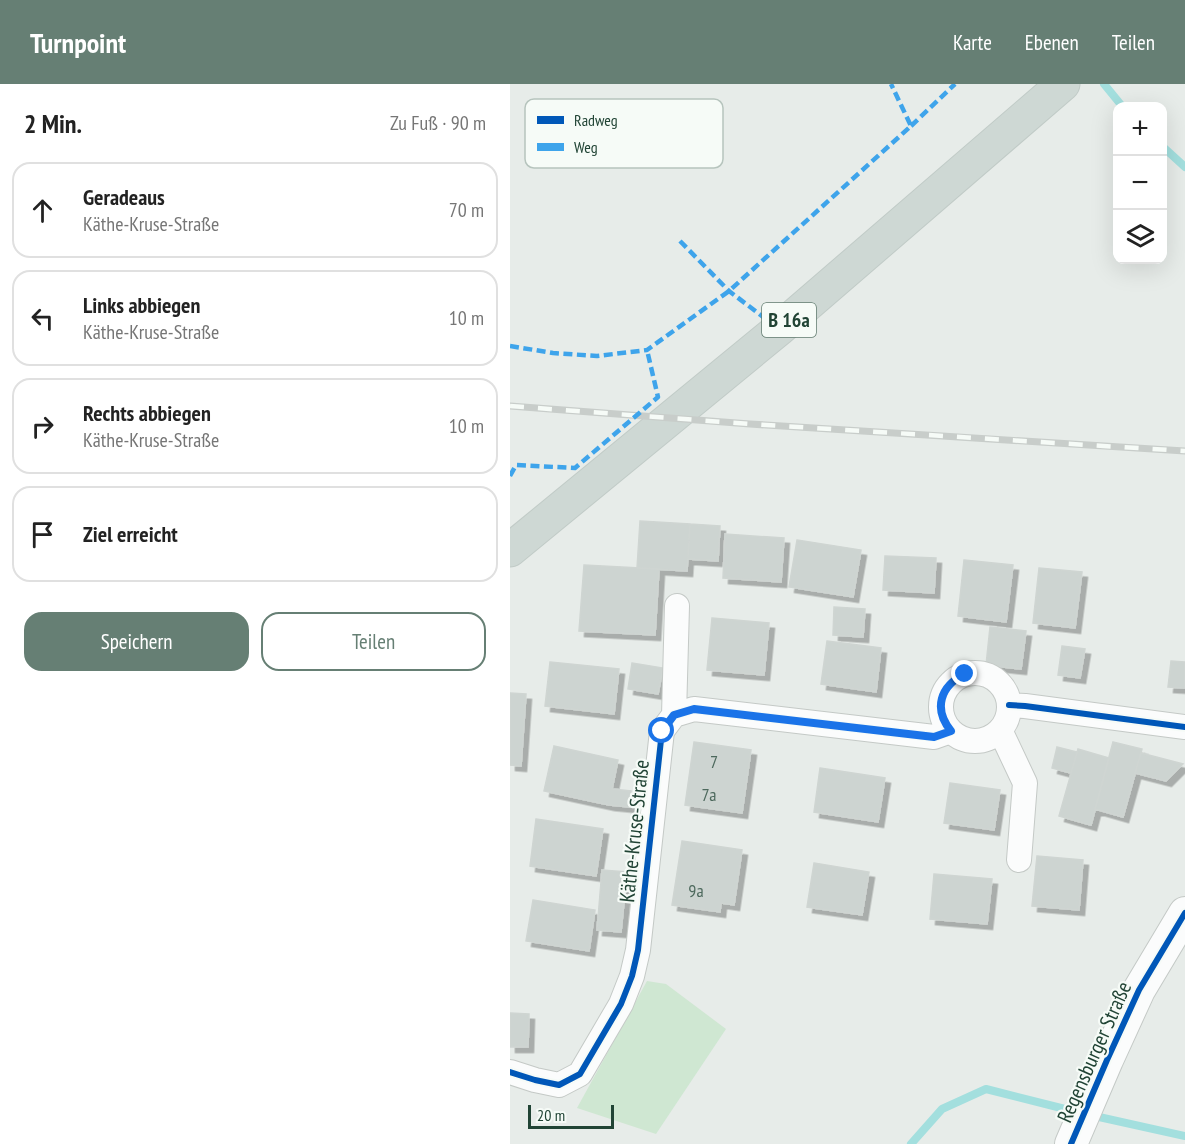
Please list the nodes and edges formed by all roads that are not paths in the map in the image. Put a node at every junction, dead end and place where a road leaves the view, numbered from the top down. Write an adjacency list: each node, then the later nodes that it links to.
1 (1063, 84): 2 (main road, B 16a)
2 (510, 550)
3 (677, 606): 5 (street, Käthe-Kruse-Straße)
4 (1009, 705): 6 (street); 7 (street); 8 (street)
5 (674, 715): 8 (street); 11 (street, Käthe-Kruse-Straße)
6 (1185, 727)
7 (1000, 730): 8 (street); 9 (street)
8 (951, 731)
9 (1020, 860)
10 (1185, 913): 12 (street, Regensburger Straße)
11 (510, 1072)
12 (1071, 1144)

